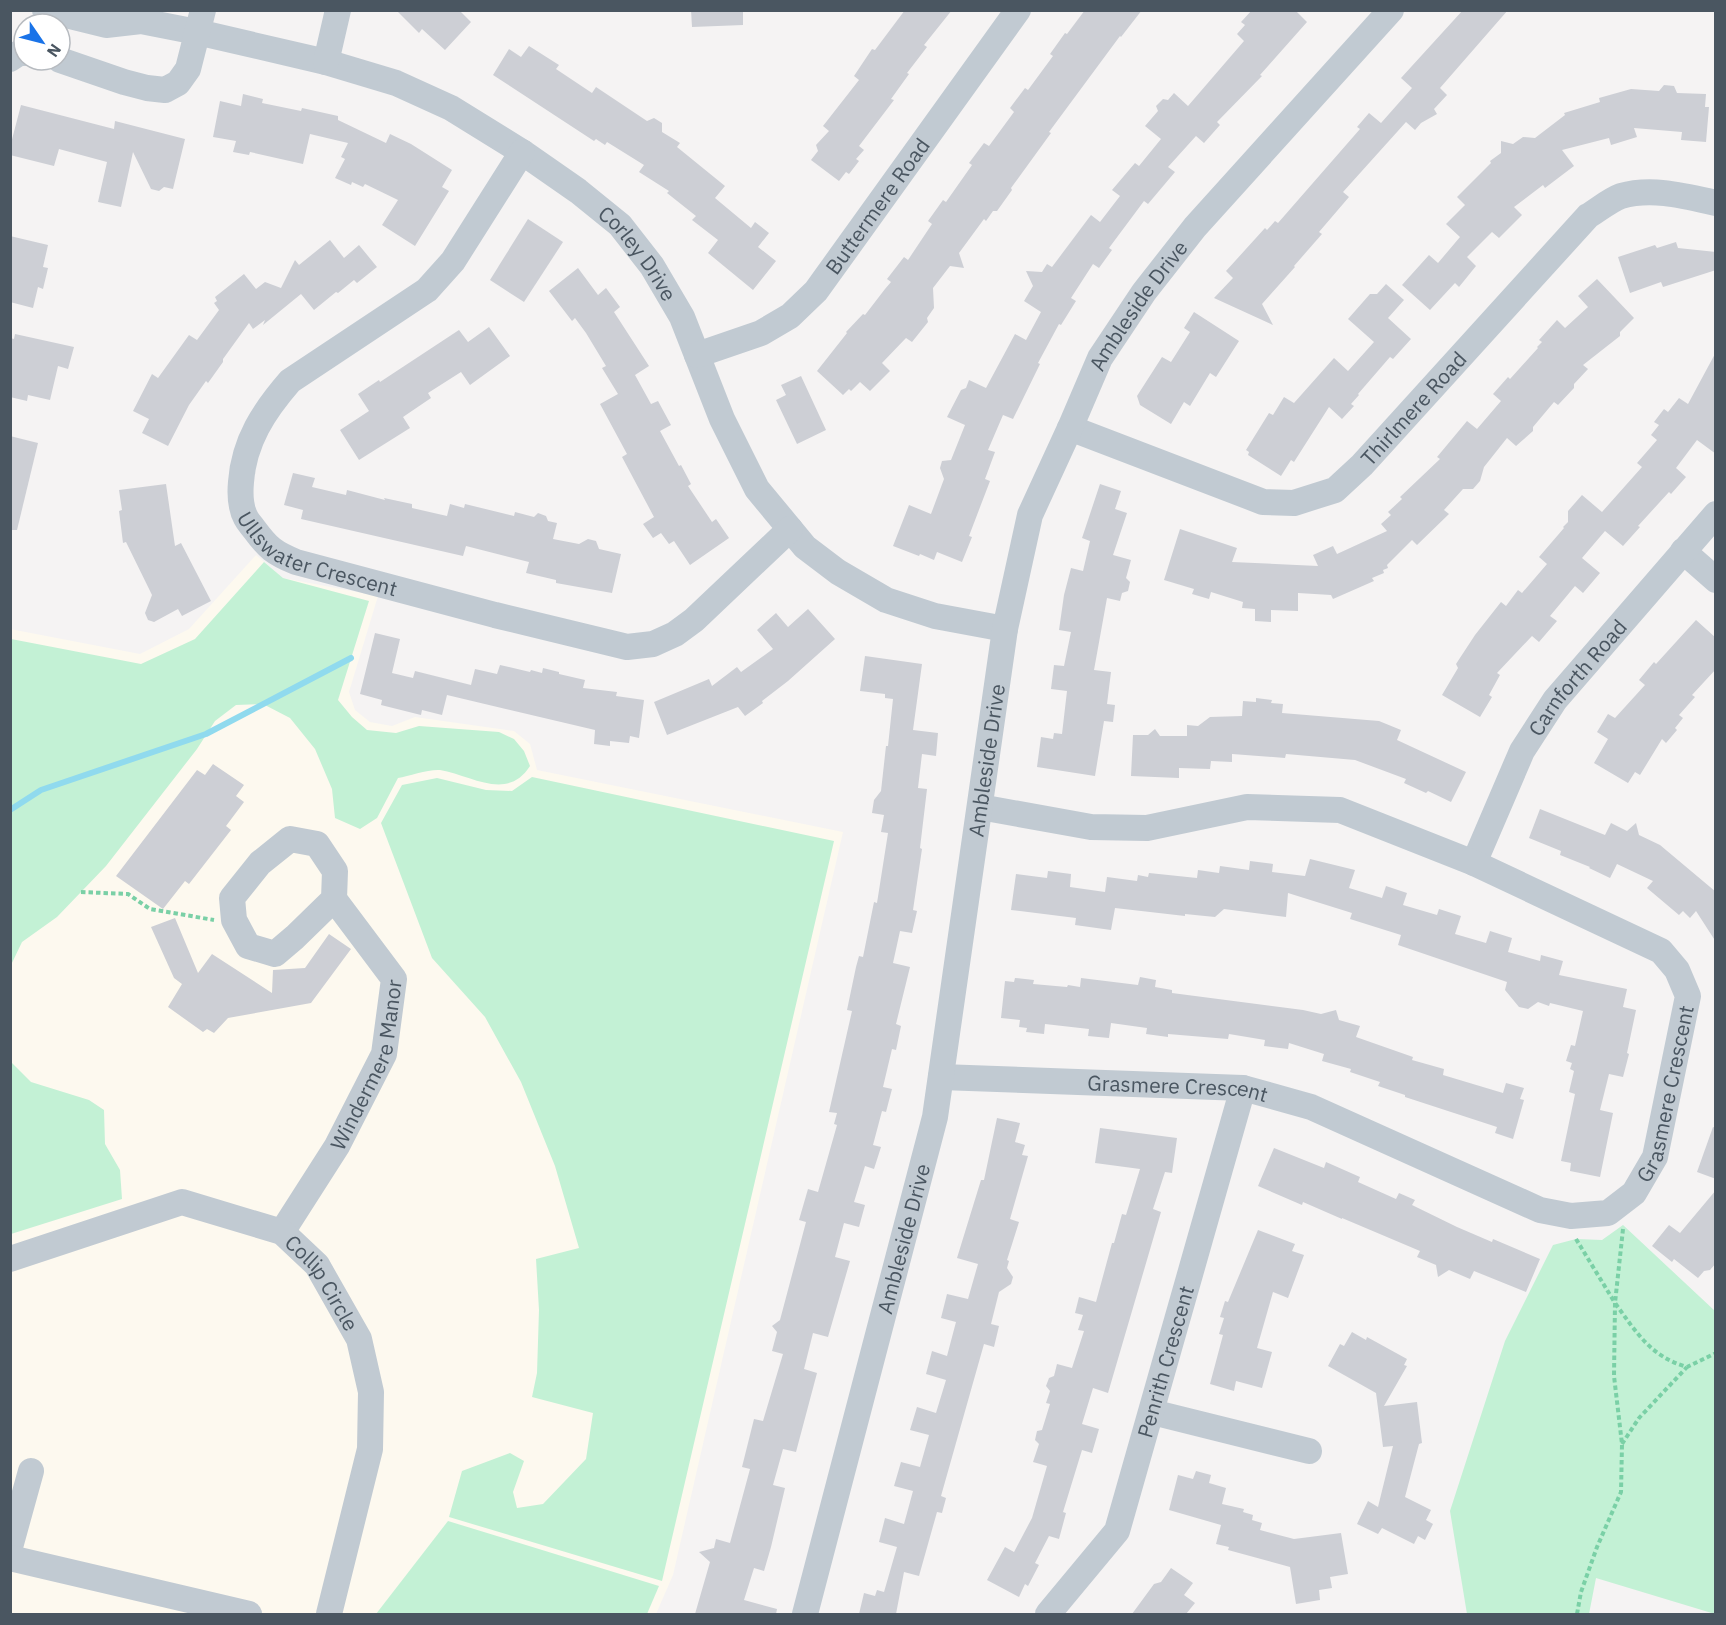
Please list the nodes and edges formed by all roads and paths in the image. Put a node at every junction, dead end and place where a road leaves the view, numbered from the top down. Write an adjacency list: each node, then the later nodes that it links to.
1 (45, 10): 5 (street, Corley Drive)
2 (338, 10): 7 (street)
3 (1018, 10): 11 (street, Buttermere Road)
4 (1391, 10): 12 (street, Ambleside Drive)
5 (133, 16): 6 (street, Corley Drive)
6 (200, 21): 7 (street, Corley Drive); 8 (street)
7 (326, 62): 9 (street, Corley Drive)
8 (72, 64)
9 (522, 152): 11 (street, Corley Drive); 14 (street, Ullswater Crescent)
10 (1716, 203): 12 (street, Thirlmere Road)
11 (697, 355): 14 (street, Corley Drive)
12 (1070, 428): 17 (street, Ambleside Drive)
13 (1716, 514): 15 (street, Carnforth Road)
14 (790, 529): 17 (street, Corley Drive)
15 (1683, 551): 16 (street); 19 (street, Carnforth Road)
16 (1716, 580)
17 (1005, 629): 18 (street, Ambleside Drive)
18 (980, 807): 19 (street, Grasmere Crescent); 23 (street, Ambleside Drive)
19 (1474, 864): 24 (street, Grasmere Crescent)
20 (81, 891): 22 (path)
21 (334, 899): 21 (street); 26 (street, Windermere Manor)
22 (220, 921)
23 (940, 1077): 24 (street, Grasmere Crescent); 41 (street, Ambleside Drive)
24 (1243, 1088): 32 (street, Penrith Crescent)
25 (1623, 1226): 29 (path)
26 (282, 1232): 28 (street, Collip Circle); 40 (street, Collip Circle)
27 (1576, 1239): 29 (path)
28 (10, 1259)
29 (1615, 1303): 31 (path); 33 (path)
30 (1716, 1353): 31 (path)
31 (1687, 1367): 33 (path)
32 (1152, 1412): 34 (street); 42 (street, Penrith Crescent)
33 (1622, 1444): 43 (path)
34 (1309, 1451)
35 (31, 1471): 36 (street)
36 (10, 1547)
37 (10, 1558): 38 (street)
38 (161, 1604): 39 (street)
39 (249, 1614)
40 (329, 1614)
41 (805, 1614)
42 (1048, 1614)
43 (1578, 1614)

